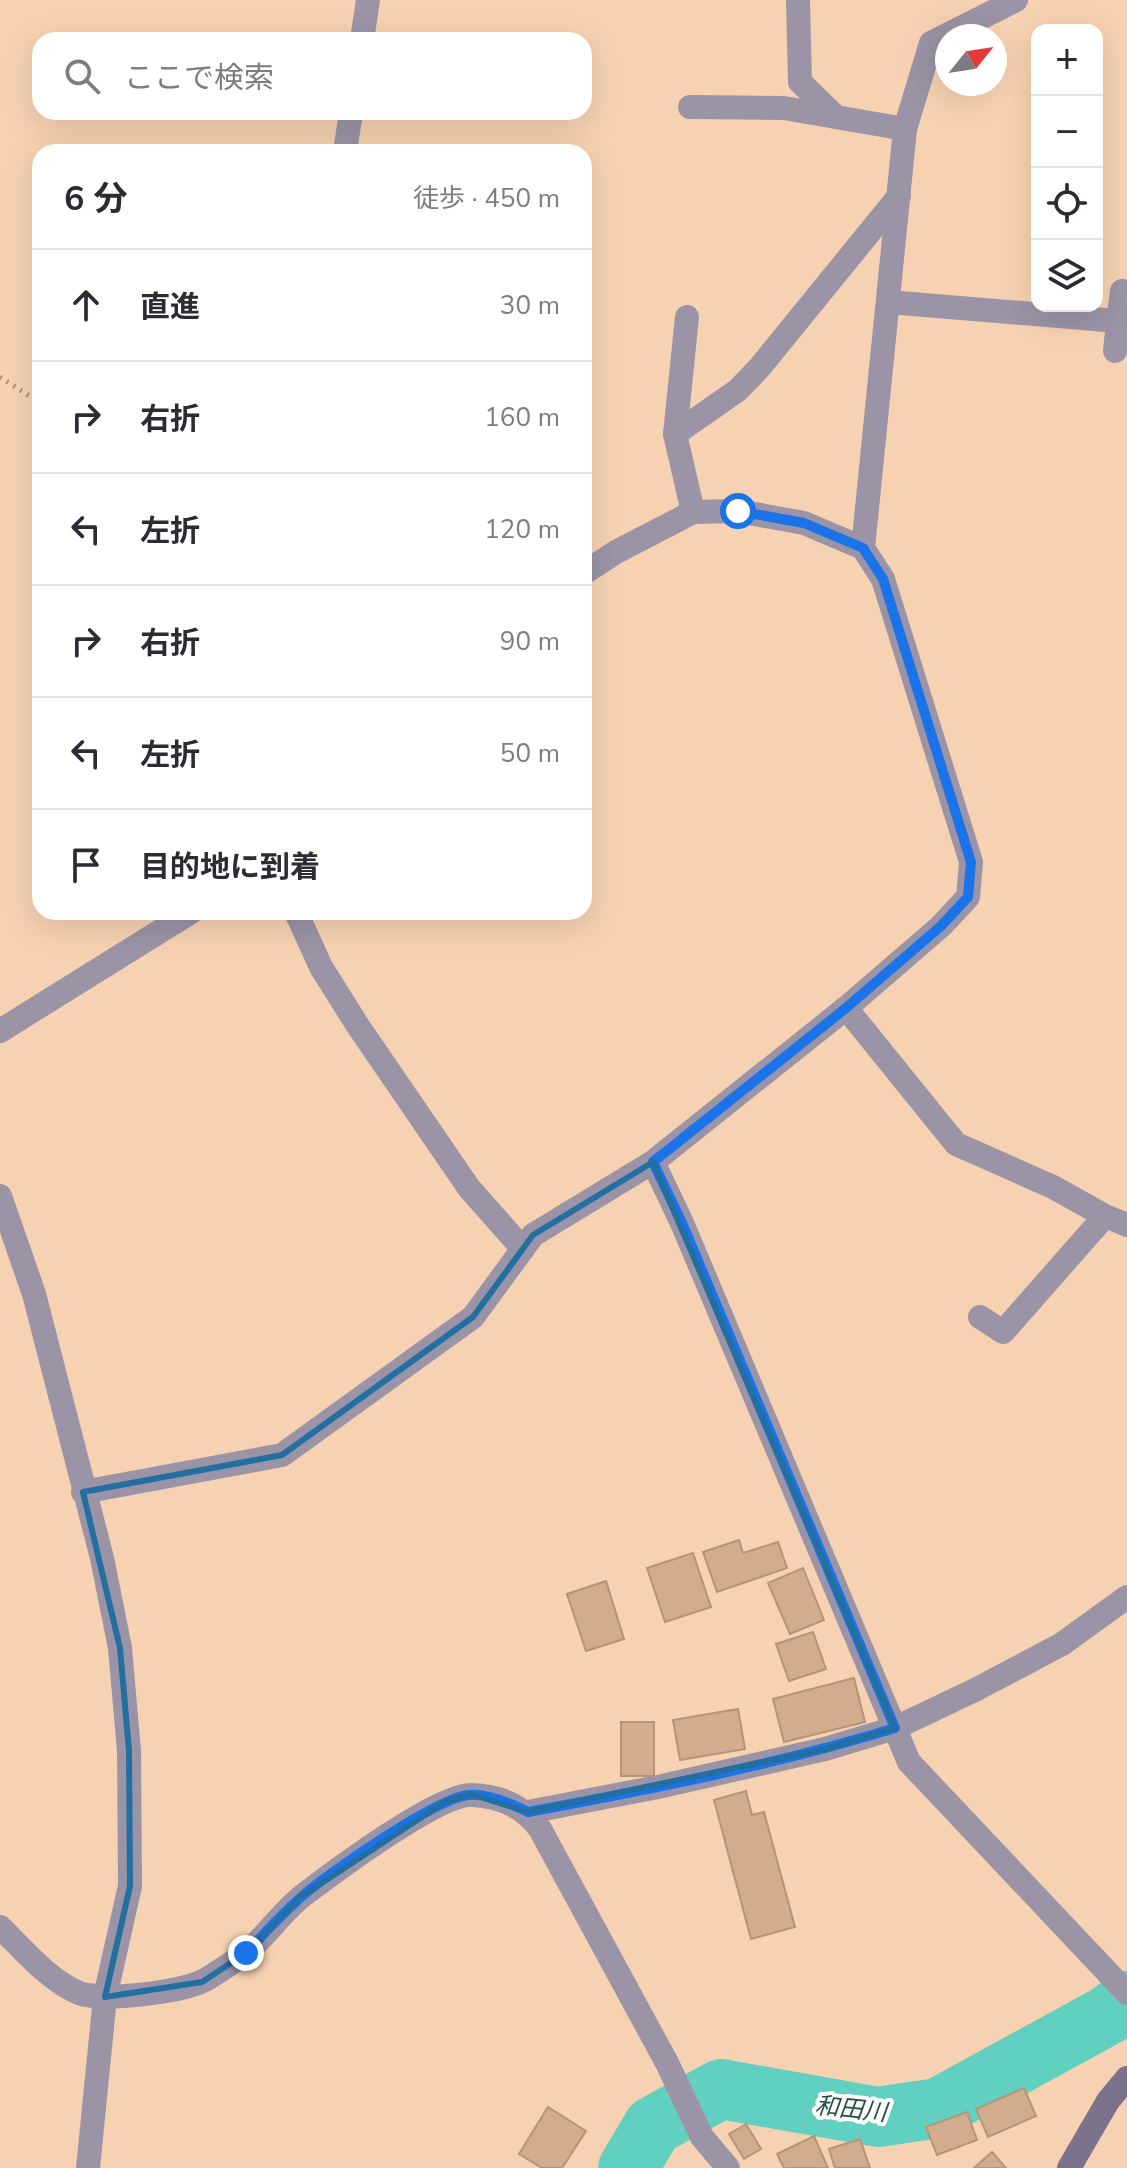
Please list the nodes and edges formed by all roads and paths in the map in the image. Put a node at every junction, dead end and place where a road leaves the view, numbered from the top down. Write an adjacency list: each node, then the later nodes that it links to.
1 (368, 0): 4 (street)
2 (798, 0): 6 (street)
3 (1016, 0): 8 (street)
4 (363, 32)
5 (690, 107): 6 (street)
6 (836, 117): 8 (street)
7 (350, 120): 9 (street)
8 (905, 129): 10 (street)
9 (346, 144)
10 (899, 196): 12 (street); 18 (street)
11 (1122, 291): 14 (street)
12 (888, 302): 14 (street); 20 (street)
13 (687, 317): 18 (street)
14 (1118, 321): 15 (street)
15 (1115, 351)
16 (0, 377): 17 (path)
17 (32, 398)
18 (675, 434): 19 (street)
19 (693, 512): 20 (street); 21 (street)
20 (863, 548): 24 (street)
21 (592, 568)
22 (178, 920): 25 (street)
23 (300, 920): 29 (street)
24 (846, 1008): 26 (street); 28 (street)
25 (0, 1031)
26 (653, 1162): 29 (street); 33 (street)
27 (0, 1196): 31 (street)
28 (1116, 1221): 30 (street)
29 (523, 1249): 31 (street)
30 (980, 1317)
31 (83, 1492): 37 (street)
32 (1127, 1597): 33 (street)
33 (895, 1728): 34 (street); 36 (street)
34 (528, 1812): 37 (street); 40 (street)
35 (0, 1927): 37 (street)
36 (1125, 1991)
37 (105, 1997): 39 (street)
38 (1127, 2078): 41 (main road)
39 (88, 2168)
40 (728, 2168)
41 (1069, 2168)

